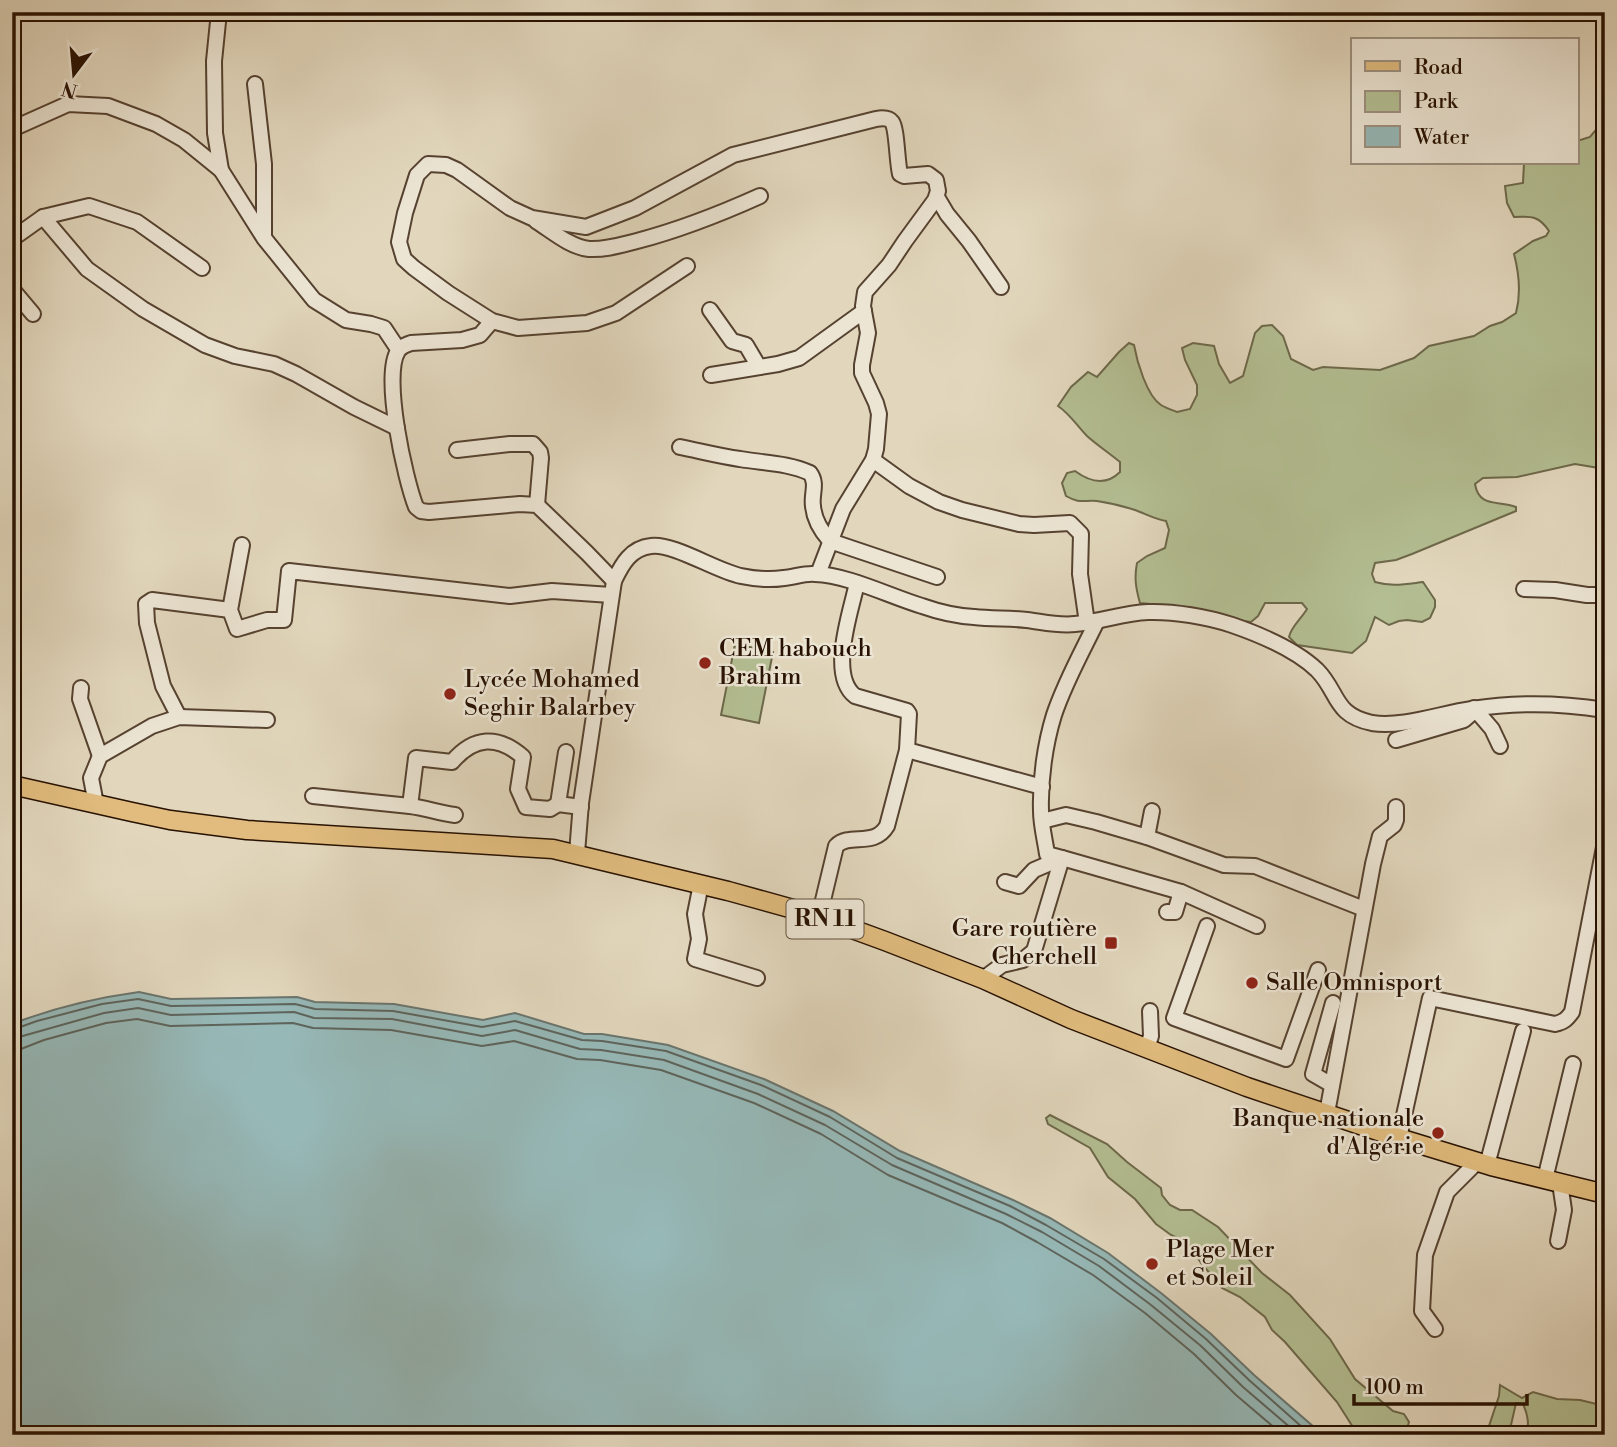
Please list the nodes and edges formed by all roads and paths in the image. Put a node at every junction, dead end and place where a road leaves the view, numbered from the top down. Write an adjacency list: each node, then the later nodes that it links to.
1 (219, 12): 4 (street)
2 (255, 84): 9 (street)
3 (12, 129): 4 (street)
4 (221, 170): 9 (street)
5 (760, 196): 8 (street)
6 (937, 197): 8 (street); 13 (street); 16 (street)
7 (43, 217): 10 (street); 12 (street); 22 (street)
8 (532, 218): 18 (street)
9 (264, 238): 19 (street)
10 (12, 239)
11 (687, 266): 18 (street)
12 (202, 268)
13 (1000, 287)
14 (12, 289): 17 (street)
15 (710, 310): 20 (street)
16 (864, 311): 20 (street); 25 (street)
17 (33, 314)
18 (492, 321): 19 (street)
19 (398, 349): 22 (street)
20 (758, 367): 21 (street)
21 (711, 375)
22 (397, 428): 26 (street)
23 (680, 447): 27 (street)
24 (457, 450): 26 (street)
25 (873, 460): 27 (street); 36 (street)
26 (537, 505): 32 (street)
27 (830, 541): 29 (street); 30 (street)
28 (242, 545): 35 (street)
29 (818, 574): 31 (street); 32 (street)
30 (937, 577)
31 (857, 583): 36 (street); 44 (street)
32 (612, 588): 35 (street); 53 (street)
33 (1524, 589): 34 (street)
34 (1605, 596)
35 (230, 610): 40 (street)
36 (1092, 622): 38 (street); 48 (street)
37 (81, 688): 46 (street)
38 (1474, 708): 39 (street); 42 (street); 43 (street)
39 (1605, 710)
40 (179, 717): 41 (street); 46 (street)
41 (267, 720)
42 (1396, 740)
43 (1500, 746)
44 (907, 750): 48 (street); 67 (street)
45 (566, 752): 51 (street)
46 (100, 756): 50 (street)
47 (12, 785): 50 (main road, RN 11)
48 (1042, 787): 57 (street)
49 (313, 796): 52 (street)
50 (96, 804): 60 (main road, RN 11)
51 (558, 804): 52 (street); 53 (street)
52 (410, 806): 56 (street)
53 (581, 807): 60 (street)
54 (1396, 807): 65 (street)
55 (1152, 811): 58 (street)
56 (455, 815)
57 (1042, 821): 58 (street); 61 (street)
58 (1147, 837): 65 (street)
59 (1605, 842): 81 (street)
60 (578, 853): 63 (main road, RN 11)
61 (1054, 862): 62 (street); 64 (street); 72 (street)
62 (1005, 882)
63 (701, 884): 67 (main road, RN 11); 71 (street)
64 (1181, 892): 66 (street); 69 (street)
65 (1364, 909): 79 (street)
66 (1167, 912)
67 (819, 917): 72 (main road, RN 11)
68 (1207, 926): 75 (street)
69 (1257, 926)
70 (1318, 970): 75 (street)
71 (757, 978)
72 (983, 979): 77 (main road, RN 11)
73 (1333, 1003): 79 (street)
74 (1150, 1011): 77 (street)
75 (1174, 1018): 77 (street)
76 (1523, 1031): 82 (street)
77 (1149, 1042): 80 (main road, RN 11)
78 (1573, 1063): 83 (street)
79 (1332, 1085): 80 (street)
80 (1327, 1113): 81 (main road, RN 11)
81 (1399, 1138): 82 (main road, RN 11)
82 (1482, 1163): 83 (main road, RN 11); 86 (street)
83 (1553, 1181): 84 (main road, RN 11); 85 (street)
84 (1605, 1194)
85 (1558, 1241)
86 (1435, 1329)

